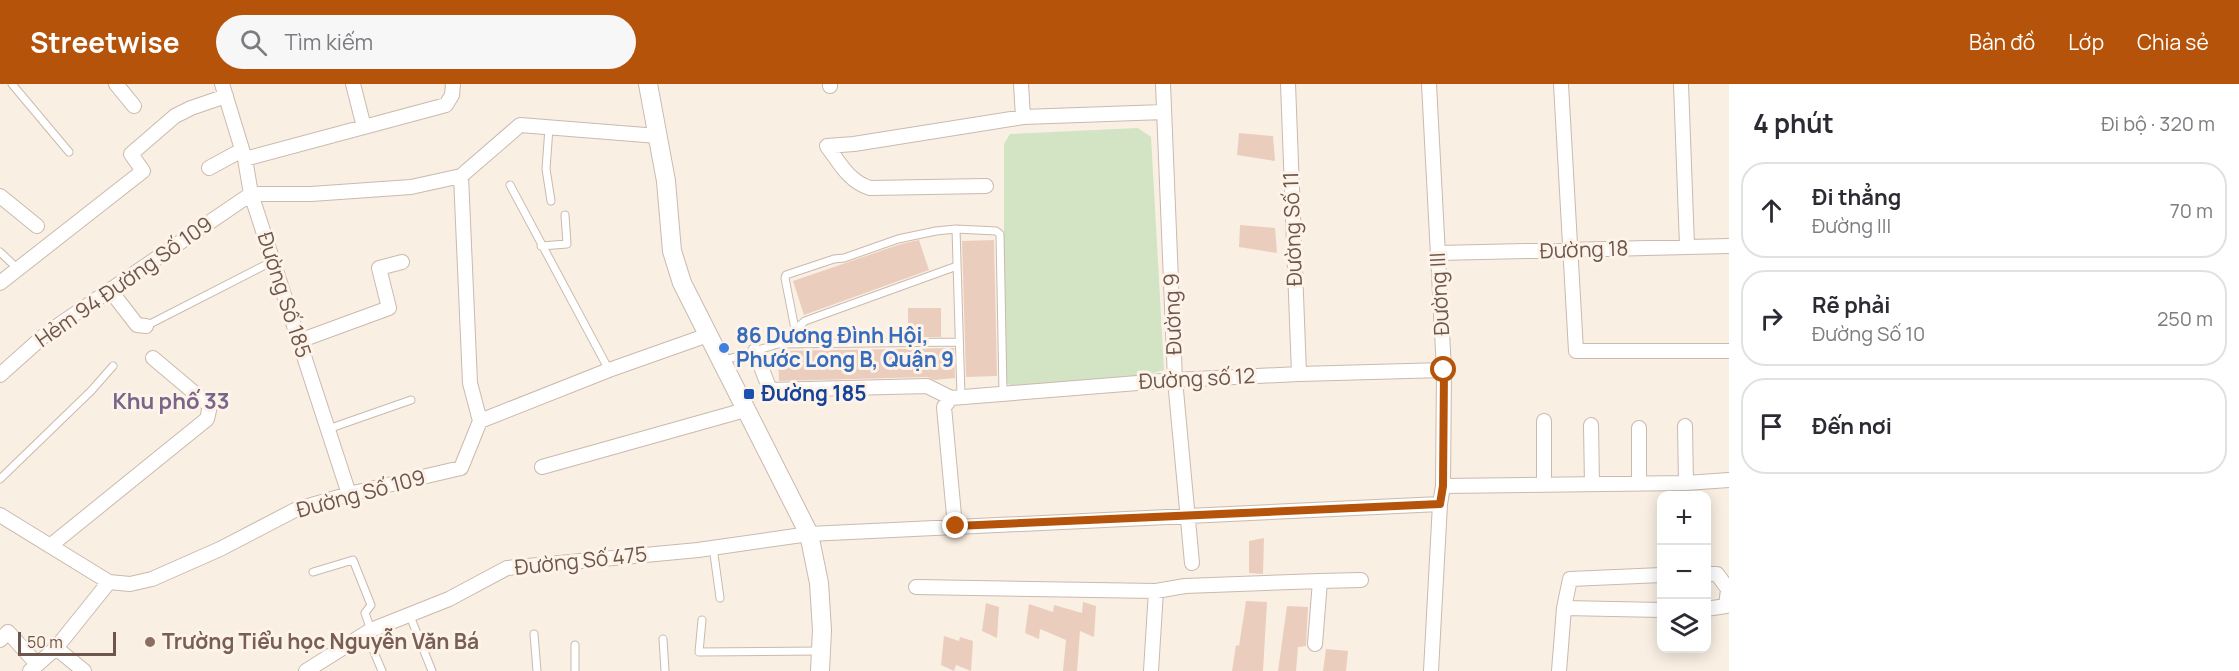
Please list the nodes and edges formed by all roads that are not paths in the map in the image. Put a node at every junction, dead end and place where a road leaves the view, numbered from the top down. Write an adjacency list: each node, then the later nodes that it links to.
1 (12, 84): 19 (lane)
2 (116, 84): 13 (street)
3 (353, 84): 16 (street)
4 (453, 84): 16 (street)
5 (648, 84): 18 (street)
6 (1022, 84): 15 (street)
7 (1163, 84): 14 (street, Đường 9)
8 (1288, 84): 56 (street, Đường Số 11)
9 (1429, 84): 36 (street, Đường III)
10 (1561, 84): 34 (street)
11 (1681, 84): 32 (street)
12 (224, 90): 20 (street, Đường Số 185); 40 (street)
13 (134, 106)
14 (1164, 112): 15 (street); 58 (street, Đường 9)
15 (1023, 117): 24 (street)
16 (364, 127): 20 (street)
17 (549, 128): 18 (street); 22 (street); 27 (lane)
18 (658, 136): 45 (street)
19 (69, 152)
20 (244, 155): 21 (street); 25 (street, Đường Số 185)
21 (208, 168)
22 (461, 176): 25 (street); 63 (street)
23 (510, 185): 31 (lane)
24 (986, 186)
25 (251, 194): 37 (street, Đường Số 185); 42 (street, Hẻm 94 Đường Số 109)
26 (0, 195): 29 (street)
27 (551, 201)
28 (565, 215): 31 (lane)
29 (37, 226)
30 (956, 229): 39 (lane); 44 (lane); 59 (lane)
31 (541, 246): 54 (lane)
32 (1687, 246): 33 (street, Đường 18); 34 (street, Đường 18)
33 (1729, 246)
34 (1569, 251): 36 (street, Đường 18); 50 (street)
35 (0, 252): 40 (lane)
36 (1438, 253): 55 (street, Đường III)
37 (273, 261): 43 (lane); 46 (street, Đường Số 185)
38 (402, 262): 46 (street)
39 (957, 266): 44 (lane); 47 (lane)
40 (18, 269): 41 (street)
41 (0, 283)
42 (110, 290): 43 (street); 57 (street, Hẻm 94 Đường Số 109)
43 (146, 326)
44 (795, 329): 48 (lane)
45 (708, 335): 52 (street); 54 (street)
46 (299, 341): 68 (street, Đường Số 185)
47 (959, 342): 48 (lane); 60 (lane)
48 (778, 344): 49 (lane)
49 (755, 351): 52 (lane); 60 (street)
50 (1729, 351)
51 (153, 358): 83 (street)
52 (722, 361): 62 (street)
53 (113, 366): 70 (lane)
54 (609, 370): 63 (street)
55 (1444, 370): 56 (street, Đường số 12); 76 (street, Đường III)
56 (1299, 374): 58 (street, Đường số 12)
57 (0, 375)
58 (1175, 380): 59 (street, Đường số 12); 80 (street, Đường 9)
59 (1003, 393): 60 (street, Đường số 12)
60 (956, 397): 81 (street)
61 (411, 400): 68 (lane)
62 (745, 410): 69 (street); 82 (street)
63 (480, 421): 77 (street, Đường Số 109)
64 (1544, 421): 75 (street)
65 (1591, 425): 74 (street)
66 (1685, 426): 73 (street)
67 (1639, 428): 72 (street)
68 (328, 429): 77 (street, Đường Số 185)
69 (542, 467)
70 (0, 479)
71 (1729, 480): 73 (street)
72 (1639, 483): 73 (street); 74 (street)
73 (1686, 483)
74 (1592, 484): 75 (street)
75 (1544, 485): 76 (street)
76 (1443, 486): 78 (street, Đường III)
77 (349, 494): 91 (street, Đường Số 109)
78 (1440, 504): 80 (street, Đường Số 475); 119 (street, Đường III)
79 (0, 515): 83 (street)
80 (1187, 515): 81 (street, Đường Số 475); 85 (street, Đường 9)
81 (956, 526): 82 (street, Đường Số 475)
82 (809, 534): 84 (street, Đường Số 475); 107 (street)
83 (50, 546): 91 (street)
84 (713, 548): 94 (lane); 98 (street, Đường Số 475)
85 (1192, 563)
86 (313, 572): 100 (lane)
87 (1711, 574): 96 (street)
88 (1657, 575): 95 (street)
89 (1361, 580): 90 (street)
90 (1320, 581): 93 (street); 104 (street)
91 (109, 582): 106 (street)
92 (916, 587): 93 (street)
93 (1156, 591): 118 (street)
94 (720, 598)
95 (1564, 608): 97 (street); 120 (street)
96 (1711, 608)
97 (1657, 610)
98 (410, 616): 100 (street, Đường Số 475); 113 (lane)
99 (702, 620): 107 (lane)
100 (369, 632): 108 (street, Đường Số 475); 112 (lane)
101 (534, 634): 114 (lane)
102 (663, 639): 116 (lane)
103 (0, 640): 109 (street)
104 (1315, 644)
105 (575, 645): 115 (lane)
106 (56, 648): 109 (street); 110 (street)
107 (821, 651): 117 (street)
108 (323, 666): 111 (street, Đường Số 475)
109 (33, 668)
110 (84, 671)
111 (306, 671)
112 (382, 671)
113 (432, 671)
114 (537, 671)
115 (574, 671)
116 (665, 671)
117 (820, 671)
118 (1151, 671)
119 (1431, 671)
120 (1560, 671)

